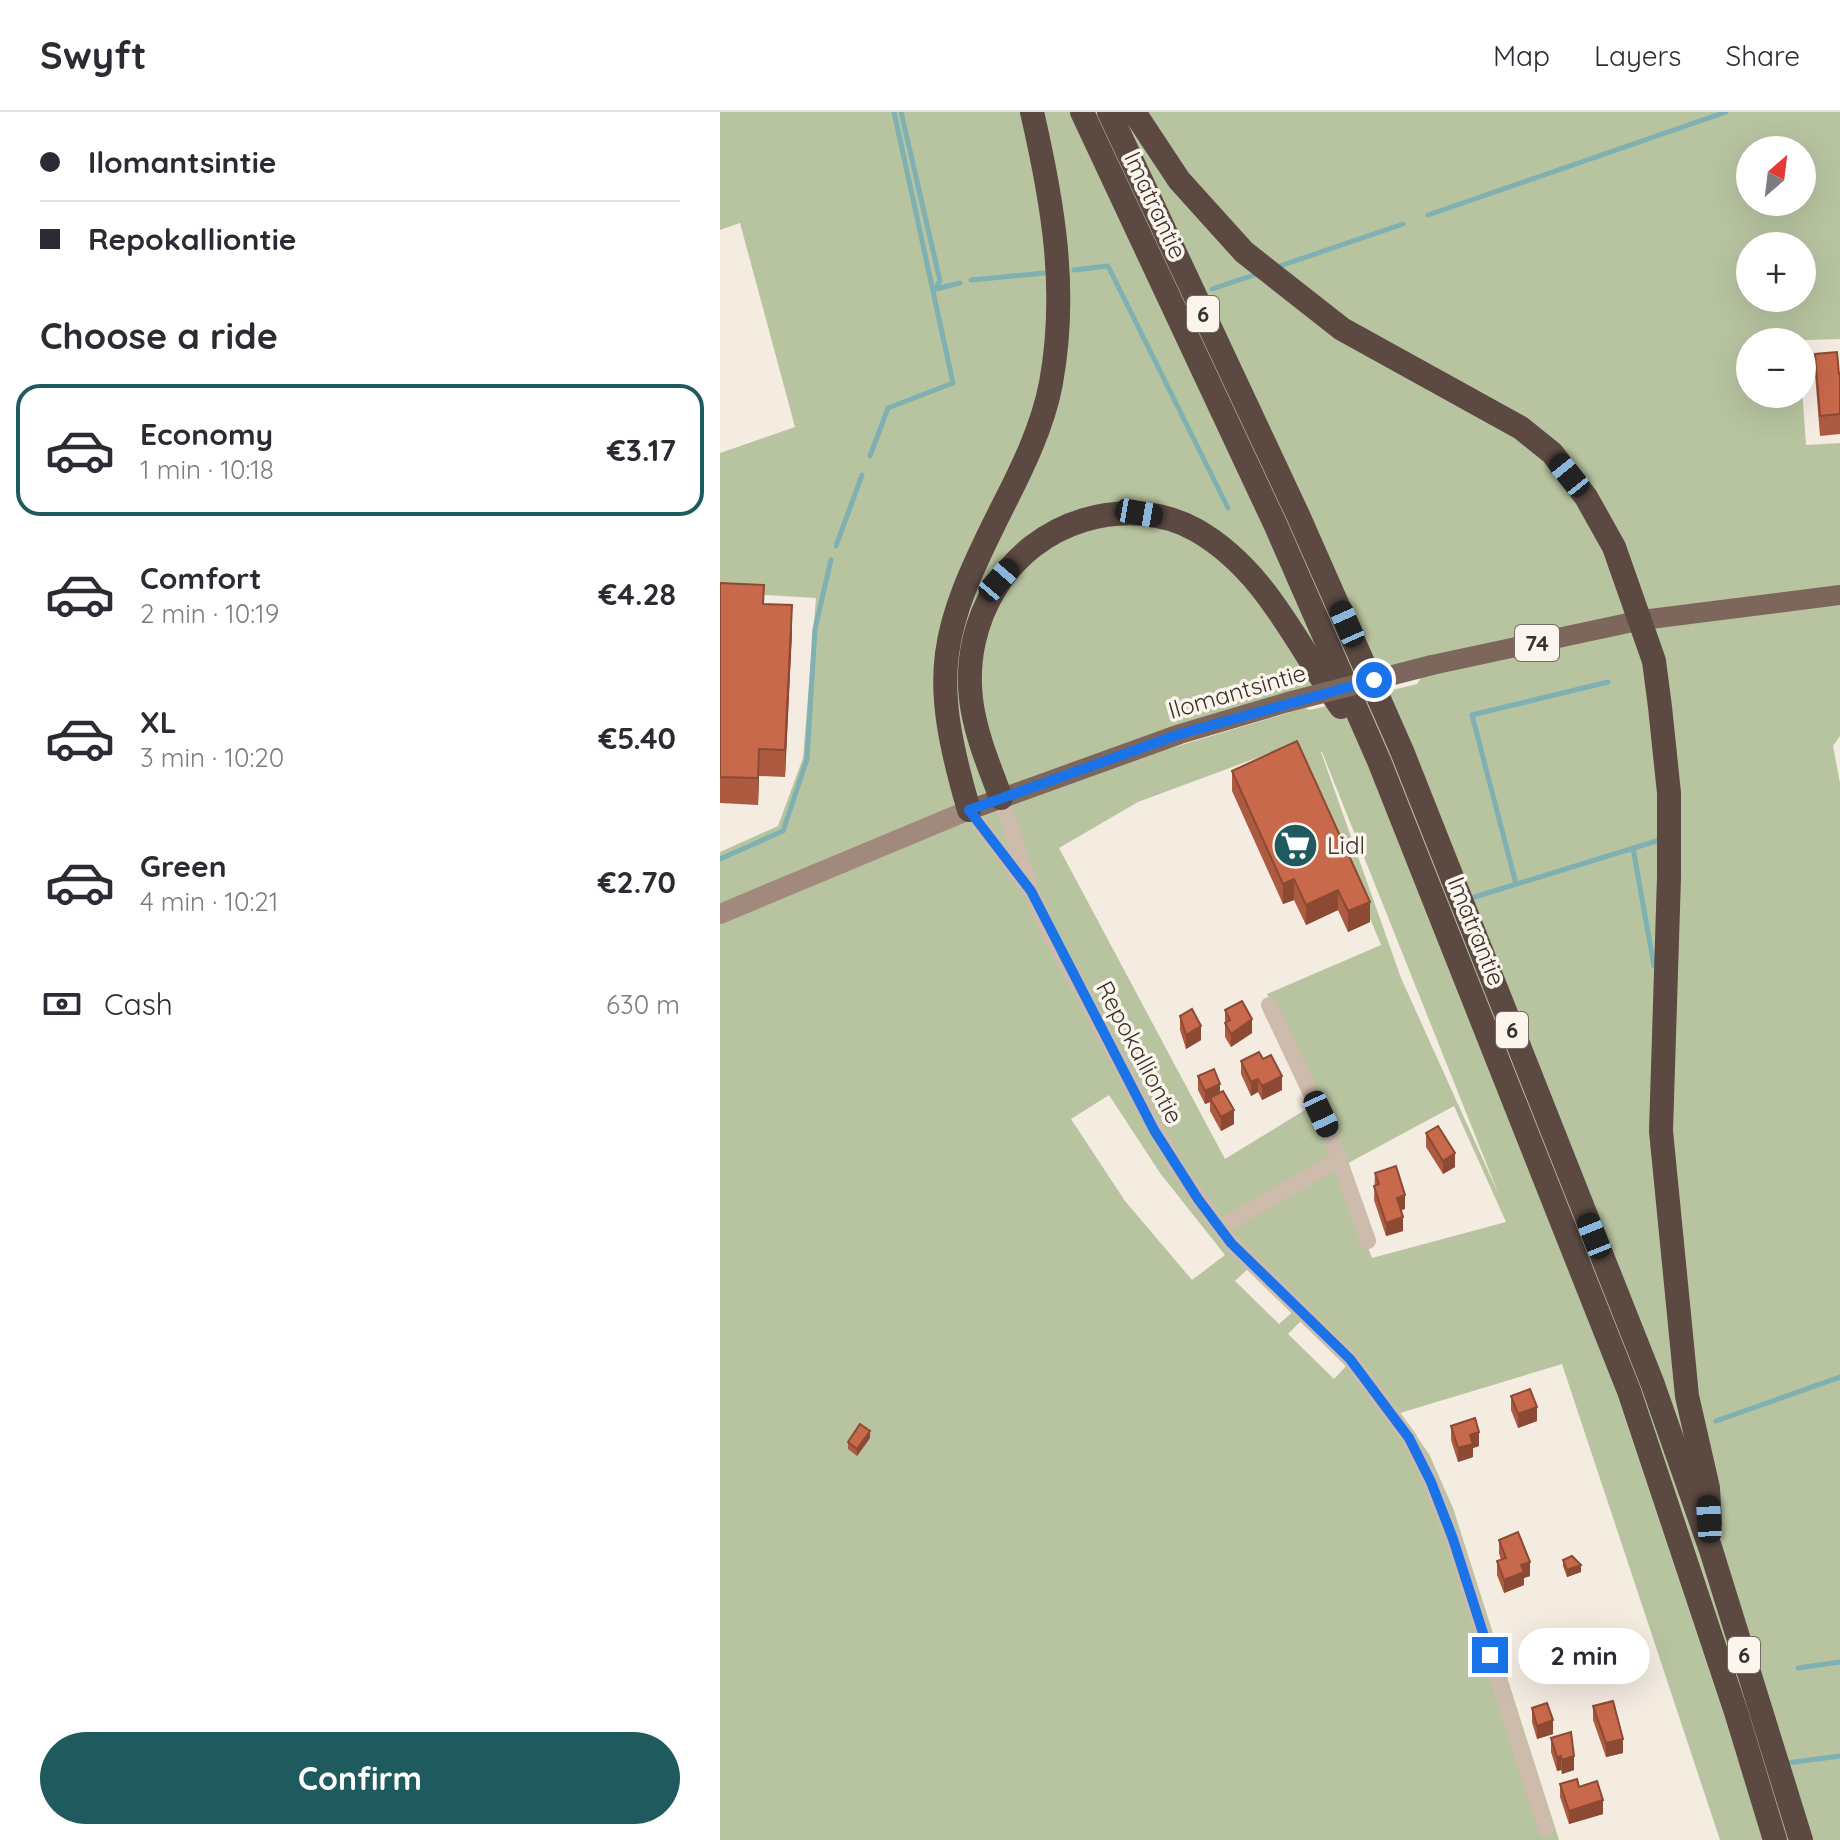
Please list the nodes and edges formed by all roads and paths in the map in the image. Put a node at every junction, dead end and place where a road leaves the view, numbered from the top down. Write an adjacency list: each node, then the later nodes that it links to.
1 (1032, 112): 9 (highway)
2 (1082, 112): 7 (highway, Imatrantie / 6)
3 (1109, 112): 16 (highway, Imatrantie / 6)
4 (1134, 112): 6 (highway)
5 (1840, 595): 6 (main road, Ilomantsintie / 74)
6 (1642, 620): 8 (main road, Ilomantsintie / 74, bridge); 16 (highway)
7 (1379, 761): 8 (highway); 18 (highway, Imatrantie / 6)
8 (1001, 798): 9 (main road, Ilomantsintie / 74); 10 (street, Repokalliontie)
9 (969, 810): 10 (street, Repokalliontie); 11 (main road, Ilomantsintie)
10 (1031, 891): 14 (street, Repokalliontie)
11 (720, 914)
12 (1269, 1005): 13 (street)
13 (1340, 1159): 14 (street); 15 (street)
14 (1221, 1227): 17 (street, Repokalliontie)
15 (1368, 1241)
16 (1711, 1550): 19 (highway, Imatrantie / 6)
17 (1546, 1829)
18 (1775, 1840)
19 (1801, 1840)

